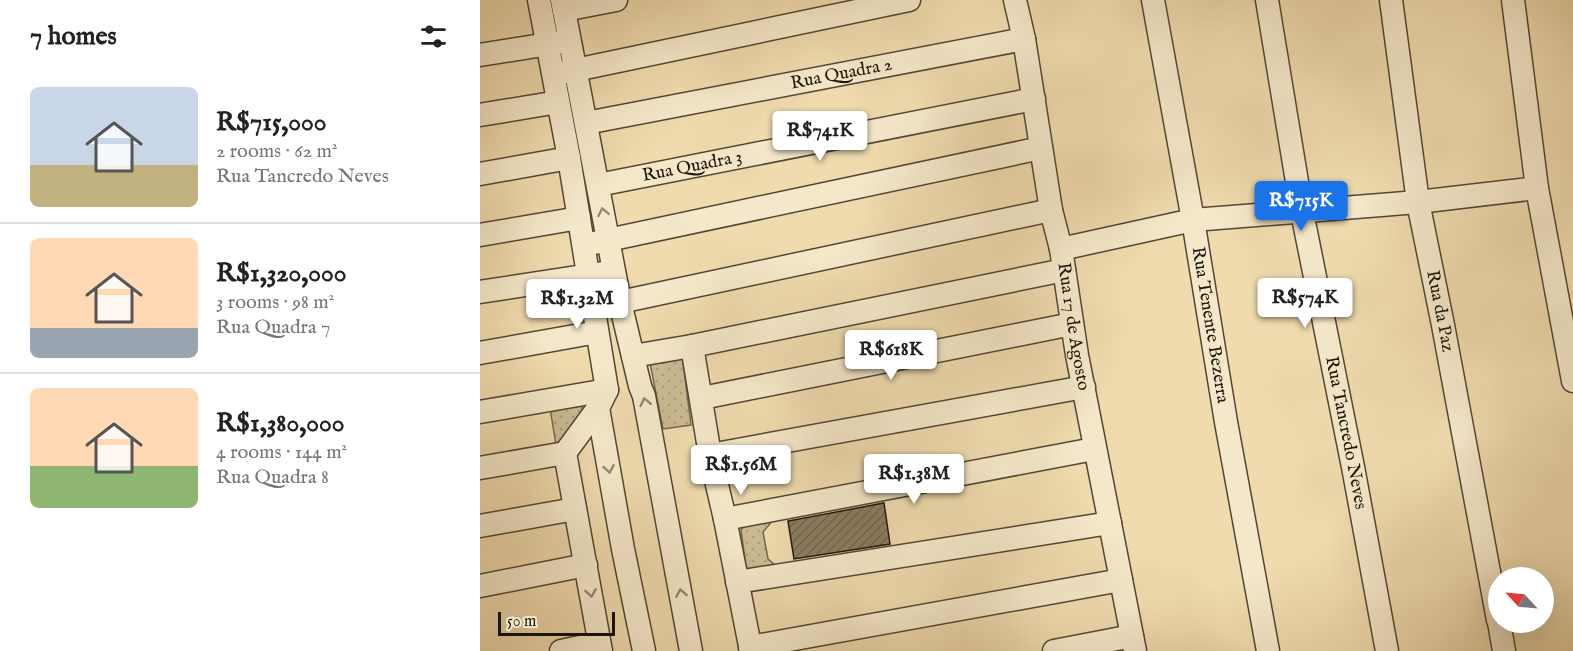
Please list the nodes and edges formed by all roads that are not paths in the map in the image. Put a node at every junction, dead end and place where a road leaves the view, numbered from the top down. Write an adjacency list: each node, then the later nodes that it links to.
1 (539, 0): 12 (street)
2 (616, 0): 9 (street)
3 (909, 0): 14 (street)
4 (1015, 0): 10 (street, Rua 17 de Agosto)
5 (1153, 0): 29 (street, Rua Tenente Bezerra)
6 (1267, 0): 27 (street, Rua Tancredo Neves)
7 (1391, 0): 25 (street, Rua da Paz)
8 (1512, 0): 24 (street)
9 (563, 5): 11 (street)
10 (1024, 39): 16 (street, Rua 17 de Agosto); 19 (street, Rua Quadra 2)
11 (570, 40): 12 (street); 14 (street)
12 (547, 44): 13 (street); 15 (street)
13 (480, 55)
14 (576, 69): 15 (street); 19 (street)
15 (553, 75): 17 (street)
16 (1034, 99): 20 (street, Rua 17 de Agosto); 23 (street, Rua Quadra 3)
17 (558, 102): 18 (street); 21 (street)
18 (480, 115)
19 (586, 123): 23 (street)
20 (1041, 148): 26 (street, Rua 17 de Agosto); 31 (street)
21 (569, 158): 22 (street); 28 (street)
22 (480, 174)
23 (598, 185): 31 (street, one-way to 23)
24 (1538, 188): 25 (street); 43 (street)
25 (1418, 202): 27 (street); 57 (street, Rua da Paz)
26 (1052, 210): 33 (street, Rua 17 de Agosto); 37 (street)
27 (1302, 212): 29 (street); 70 (street, Rua Tancredo Neves)
28 (579, 218): 30 (street); 32 (street)
29 (1193, 220): 33 (street); 69 (street, Rua Tenente Bezerra)
30 (480, 235)
31 (609, 240): 32 (street); 34 (street)
32 (583, 245): 35 (street)
33 (1063, 260): 38 (street, Rua 17 de Agosto); 40 (street)
34 (614, 271): 35 (street); 37 (street)
35 (588, 275): 36 (street); 39 (street)
36 (480, 292)
37 (620, 302): 42 (street)
38 (1072, 324): 44 (street, Rua 17 de Agosto); 45 (street)
39 (597, 332): 41 (street); 46 (street)
40 (692, 346): 42 (street); 45 (street)
41 (480, 353)
42 (633, 356): 67 (street, one-way to 42)
43 (1573, 381)
44 (1084, 387): 48 (street, Rua 17 de Agosto); 50 (street)
45 (702, 398): 50 (street)
46 (602, 399): 47 (street); 49 (street); 66 (street, one-way to 66)
47 (480, 412)
48 (1094, 449): 53 (street); 54 (street, Rua 17 de Agosto)
49 (566, 453): 51 (street); 52 (street)
50 (710, 455): 53 (street)
51 (480, 468)
52 (575, 509): 55 (street); 56 (street)
53 (725, 519): 59 (street)
54 (1110, 523): 58 (street, Rua 17 de Agosto); 59 (street)
55 (480, 526)
56 (586, 565): 60 (street); 63 (street, one-way to 63)
57 (1489, 567)
58 (1121, 580): 62 (street, Rua 17 de Agosto); 64 (street)
59 (737, 582): 64 (street)
60 (480, 586)
61 (1501, 633): 71 (street, Rua da Paz)
62 (1134, 644): 68 (street)
63 (600, 647): 65 (street)
64 (750, 649)
65 (561, 651)
66 (644, 651)
67 (691, 651)
68 (1054, 651)
69 (1268, 651)
70 (1387, 651)
71 (1504, 651)

